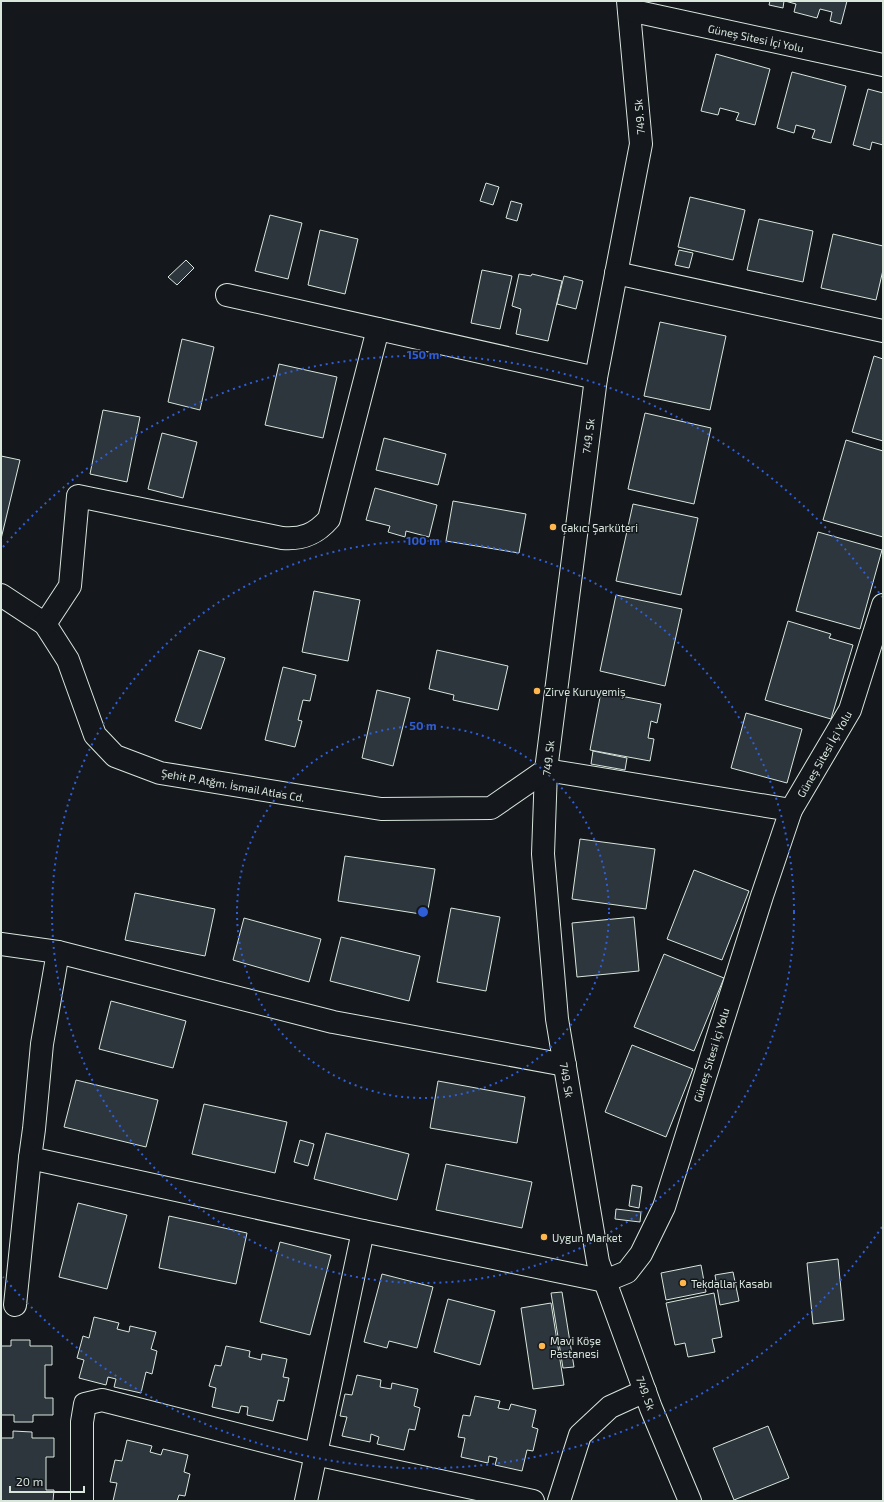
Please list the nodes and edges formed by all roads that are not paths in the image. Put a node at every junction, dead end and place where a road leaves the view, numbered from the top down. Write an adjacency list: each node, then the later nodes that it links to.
1 (629, 6): 2 (street, Güneş Sitesi İçi Yolu); 3 (street, 749. Sk)
2 (883, 65)
3 (616, 273): 6 (street); 7 (street, 749. Sk)
4 (227, 294): 5 (street)
5 (378, 330): 7 (street); 10 (street)
6 (883, 331)
7 (596, 378): 11 (street, 749. Sk)
8 (1, 594): 10 (street, Şehit P. Atğm. İsmail Atlas Cd.)
9 (883, 605): 12 (street, Güneş Sitesi İçi Yolu)
10 (45, 624): 11 (street, Şehit P. Atğm. İsmail Atlas Cd.)
11 (546, 770): 12 (street, Güneş Sitesi İçi Yolu); 15 (street, 749. Sk)
12 (791, 810): 18 (street, Güneş Sitesi İçi Yolu)
13 (1, 944): 14 (street)
14 (58, 952): 15 (street); 16 (street)
15 (565, 1065): 18 (street, 749. Sk)
16 (30, 1158): 17 (street); 19 (street)
17 (363, 1231): 18 (street); 21 (street)
18 (605, 1281): 20 (street, 749. Sk)
19 (15, 1305)
20 (645, 1391): 25 (street); 26 (street, 749. Sk)
21 (315, 1454): 22 (street); 23 (street); 24 (street)
22 (82, 1501)
23 (306, 1501)
24 (533, 1501)
25 (559, 1501)
26 (690, 1501)

